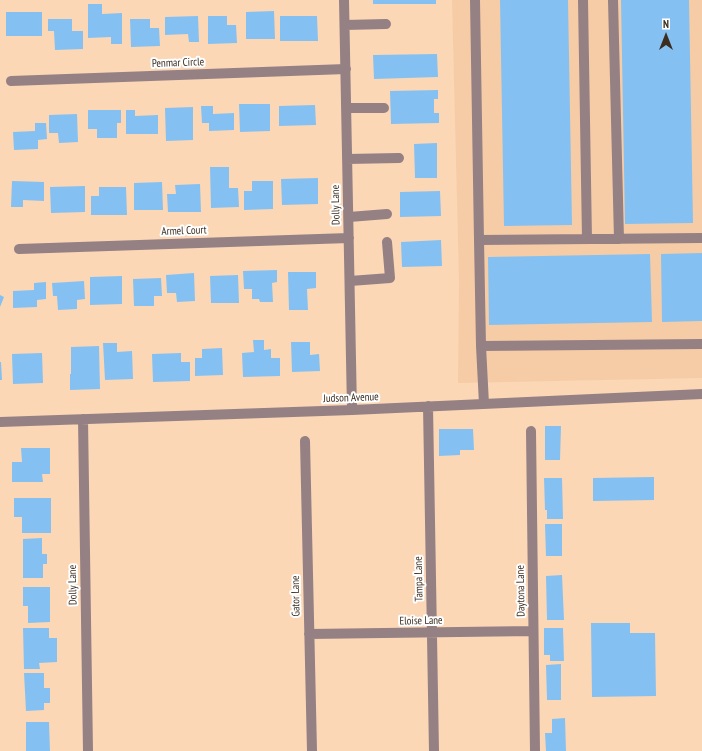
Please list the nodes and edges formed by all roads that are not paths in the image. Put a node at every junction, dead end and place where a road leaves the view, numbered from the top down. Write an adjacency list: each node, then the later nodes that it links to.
1 (344, 0): 6 (street, Dolly Lane)
2 (475, 0): 19 (street)
3 (583, 0): 17 (street)
4 (613, 0): 18 (street)
5 (386, 24): 6 (street)
6 (345, 25): 7 (street, Dolly Lane)
7 (346, 69): 8 (street, Penmar Circle); 9 (street, Dolly Lane)
8 (11, 81)
9 (346, 108): 10 (street); 12 (street, Dolly Lane)
10 (384, 108)
11 (399, 158): 12 (street)
12 (347, 159): 14 (street, Dolly Lane)
13 (388, 214): 14 (street)
14 (349, 217): 15 (street, Dolly Lane)
15 (349, 238): 21 (street, Armel Court); 22 (street, Dolly Lane)
16 (702, 238): 18 (street)
17 (587, 239): 18 (street); 19 (street)
18 (619, 239)
19 (479, 240): 24 (street)
20 (388, 242): 22 (street)
21 (19, 248)
22 (350, 281): 28 (street, Dolly Lane)
23 (702, 344): 24 (street)
24 (481, 346): 26 (street)
25 (702, 394): 26 (street, Judson Avenue)
26 (484, 404): 27 (street, Judson Avenue)
27 (428, 406): 28 (street, Judson Avenue); 34 (street, Tampa Lane)
28 (352, 410): 29 (street, Judson Avenue)
29 (82, 419): 30 (street, Judson Avenue); 36 (street, Dolly Lane)
30 (0, 422)
31 (531, 431): 33 (street, Daytona Lane)
32 (305, 441): 35 (street, Gator Lane)
33 (533, 632): 34 (street, Eloise Lane); 39 (street, Daytona Lane)
34 (432, 633): 35 (street, Eloise Lane); 38 (street, Tampa Lane)
35 (309, 634): 37 (street, Gator Lane)
36 (88, 751)
37 (312, 751)
38 (434, 751)
39 (535, 751)

